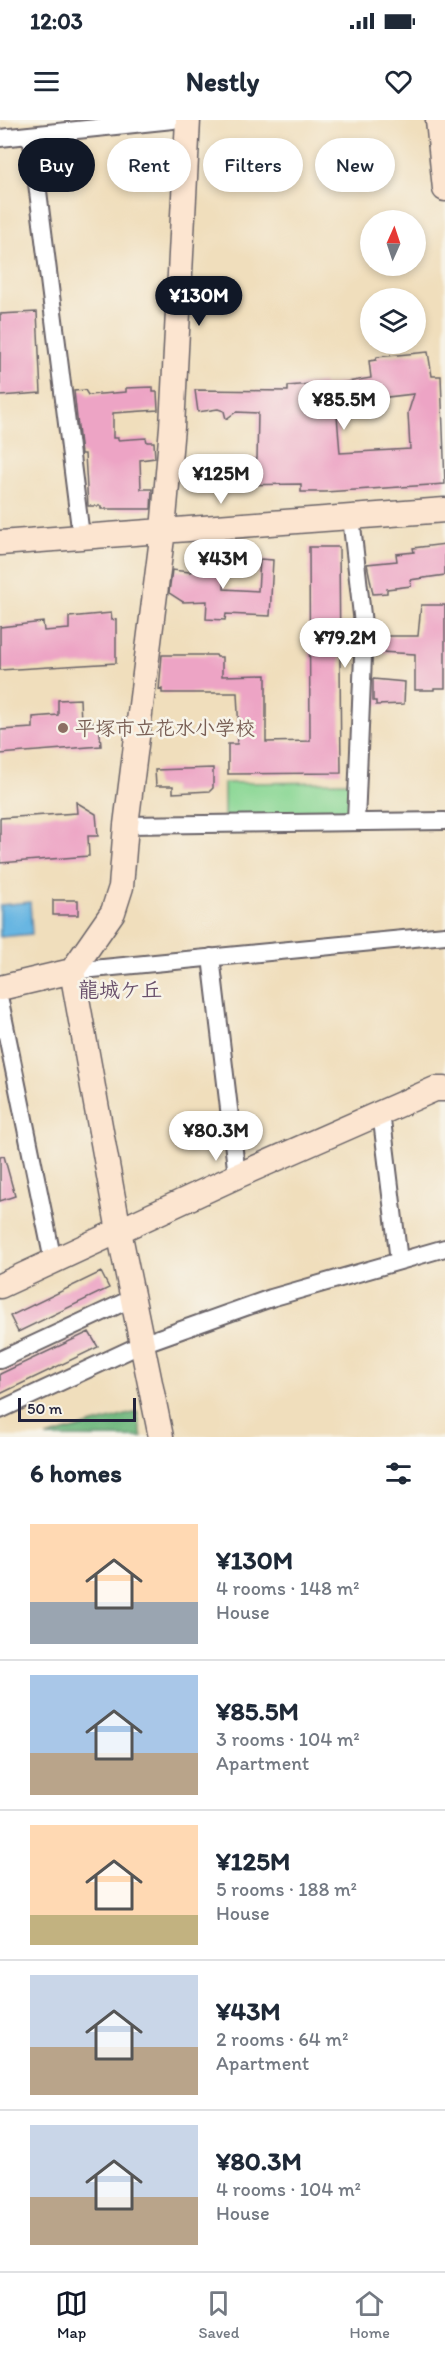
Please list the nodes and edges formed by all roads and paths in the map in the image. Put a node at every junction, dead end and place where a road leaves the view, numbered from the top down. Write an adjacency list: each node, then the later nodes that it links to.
1 (173, 120): 4 (street)
2 (188, 120): 9 (street)
3 (438, 120): 6 (street)
4 (31, 135): 5 (street); 10 (street)
5 (0, 138)
6 (445, 189)
7 (445, 510): 8 (street)
8 (351, 517): 9 (street); 12 (street)
9 (163, 530): 10 (street); 14 (street)
10 (81, 536): 11 (street)
11 (0, 543)
12 (356, 821): 13 (street); 14 (street)
13 (445, 821)
14 (126, 825): 17 (street)
15 (445, 935): 16 (street)
16 (211, 957): 17 (street); 22 (street)
17 (72, 971): 18 (street); 23 (street)
18 (0, 988)
19 (0, 1001): 25 (street)
20 (445, 1089): 21 (street)
21 (381, 1112): 22 (street); 26 (street)
22 (237, 1176): 23 (street)
23 (119, 1231): 25 (street); 28 (street)
24 (445, 1248): 26 (street)
25 (53, 1261): 27 (street)
26 (399, 1261): 29 (street)
27 (0, 1286)
28 (133, 1298): 29 (street); 30 (street)
29 (142, 1344): 31 (street); 32 (street)
30 (0, 1360)
31 (0, 1410)
32 (161, 1437)

